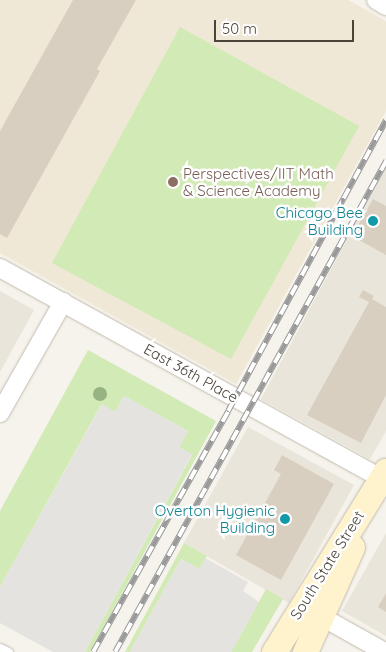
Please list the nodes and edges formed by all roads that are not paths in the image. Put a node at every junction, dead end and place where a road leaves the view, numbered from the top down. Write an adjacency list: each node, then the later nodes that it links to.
1 (376, 0): 2 (street)
2 (386, 6)
3 (0, 268): 4 (street, East 36th Place)
4 (63, 302): 5 (street); 6 (street, East 36th Place)
5 (2, 403)
6 (384, 475): 7 (main road, South State Street); 10 (main road, South State Street)
7 (322, 617): 11 (main road, South State Street); 12 (street)
8 (0, 648): 9 (lane)
9 (8, 652)
10 (274, 652)
11 (305, 652)
12 (385, 652)

